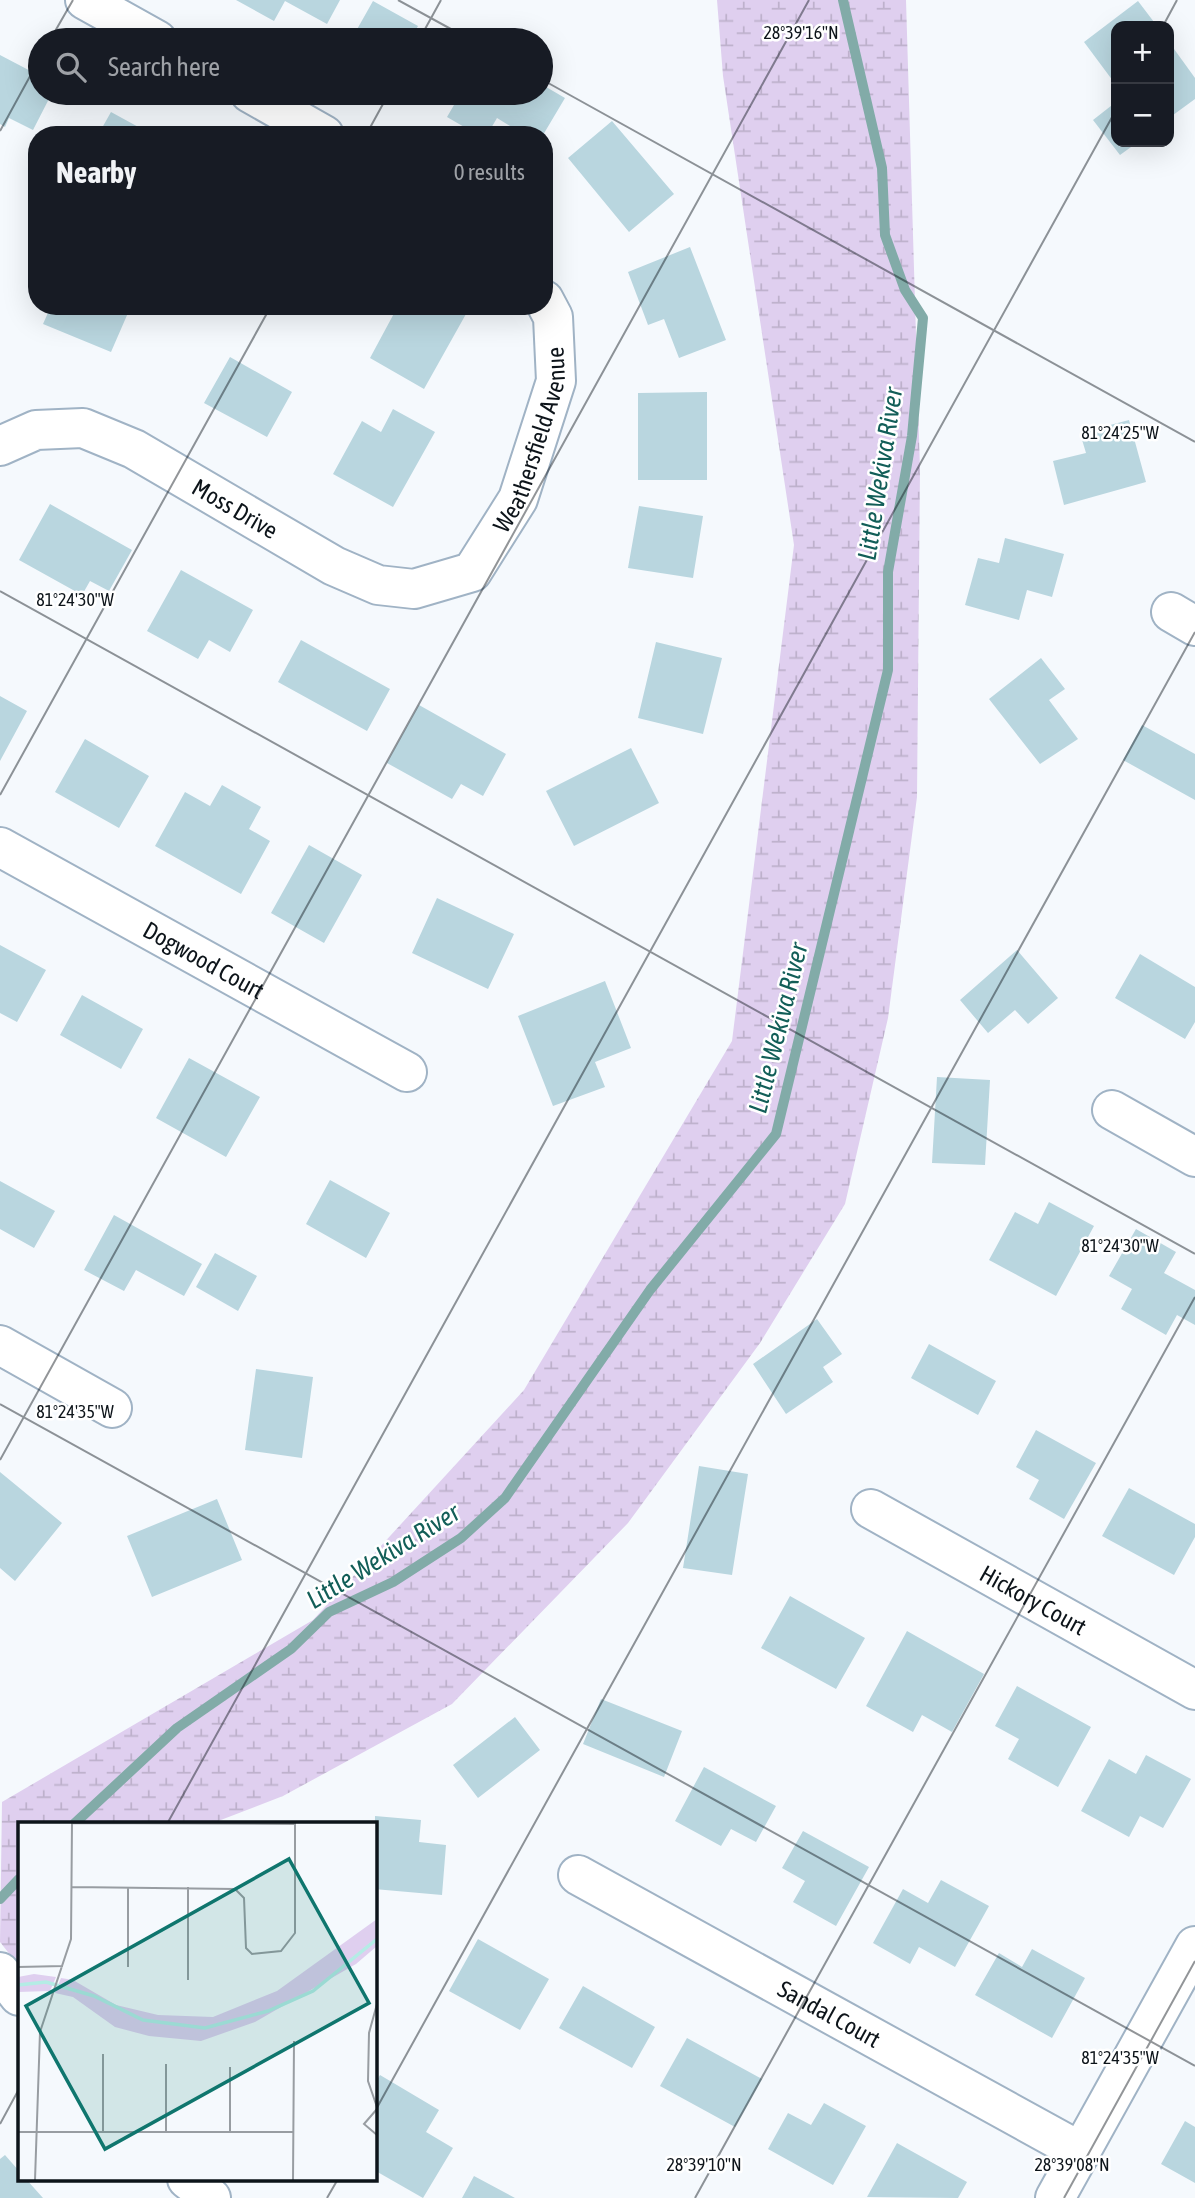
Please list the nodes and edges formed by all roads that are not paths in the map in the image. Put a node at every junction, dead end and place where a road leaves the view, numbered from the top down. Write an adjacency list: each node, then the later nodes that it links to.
1 (85, 0): 2 (street)
2 (135, 28)
3 (271, 105): 4 (street)
4 (308, 126)
5 (552, 315): 7 (street, Weathersfield Avenue)
6 (0, 446): 7 (street, Moss Drive)
7 (472, 572)
8 (0, 847): 9 (street, Dogwood Court)
9 (407, 1072)
10 (1112, 1110): 11 (street)
11 (1195, 1157)
12 (0, 1345): 13 (street)
13 (112, 1408)
14 (871, 1509): 15 (street, Hickory Court)
15 (1195, 1690)
16 (578, 1875): 20 (street, Sandal Court)
17 (1195, 1946): 20 (street)
18 (0, 1972): 19 (street)
19 (18, 1995)
20 (1081, 2152): 23 (street)
21 (188, 2180): 22 (street)
22 (211, 2198)
23 (1055, 2198)

